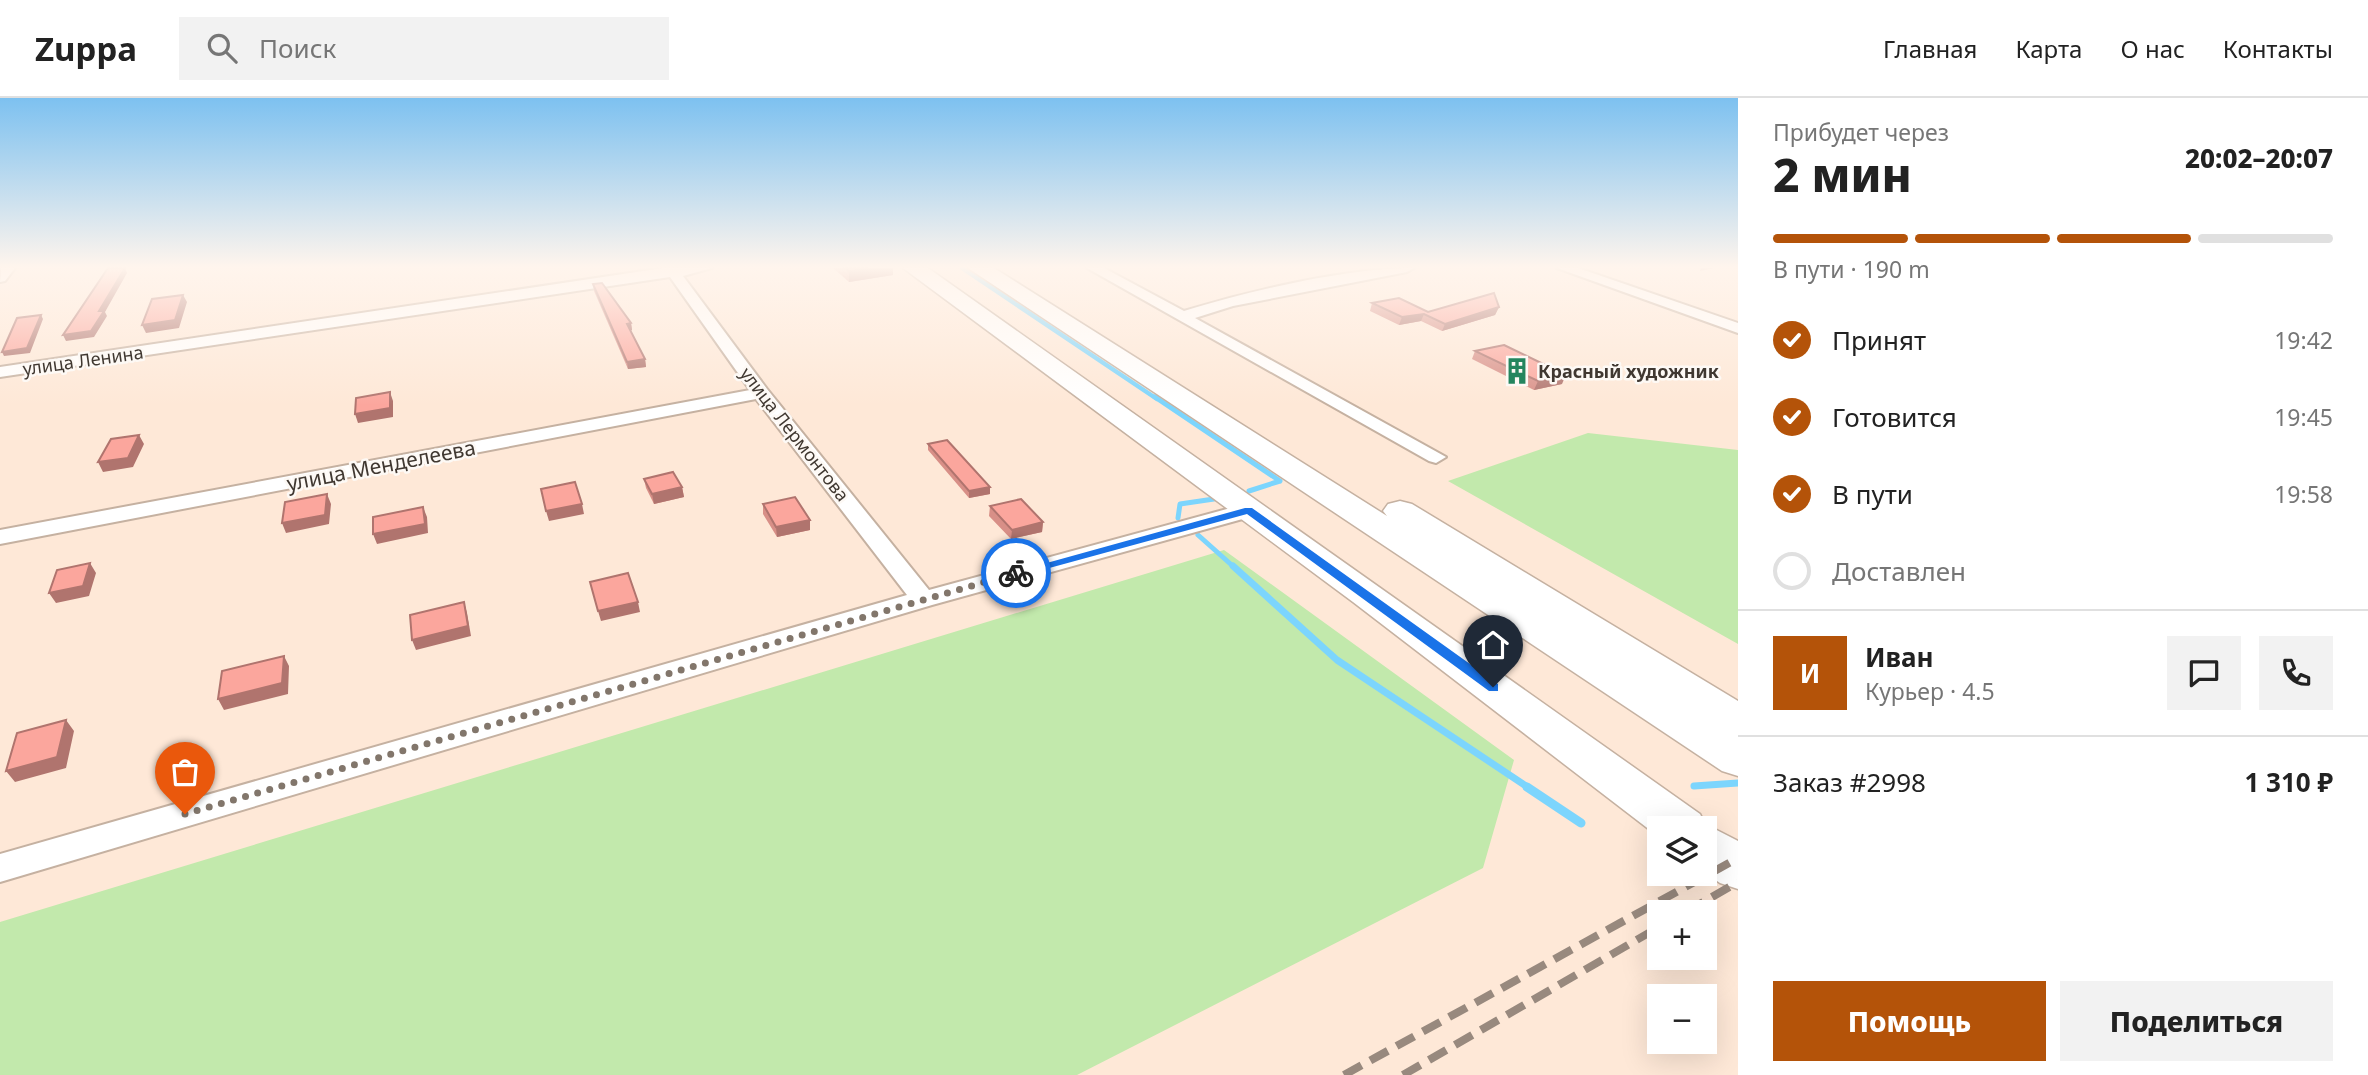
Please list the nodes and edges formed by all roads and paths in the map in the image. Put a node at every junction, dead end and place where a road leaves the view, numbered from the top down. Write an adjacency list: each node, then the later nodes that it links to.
1 (385, 314): 11 (street, улица Ленина)
2 (704, 314): 12 (street, улица Лермонтова)
3 (977, 314): 14 (highway)
4 (1052, 314): 17 (highway)
5 (1081, 314): 17 (highway)
6 (1179, 314): 9 (street)
7 (1192, 314): 9 (street)
8 (1696, 314): 10 (street)
9 (1184, 316): 13 (street)
10 (1738, 328)
11 (0, 372)
12 (761, 393): 15 (street, улица Менделеева); 16 (street, улица Лермонтова)
13 (1436, 457)
14 (1249, 510): 16 (street); 20 (highway)
15 (0, 537)
16 (923, 599): 22 (street)
17 (1643, 680): 18 (highway); 19 (highway)
18 (1738, 722)
19 (1738, 759)
20 (1667, 816)
21 (1717, 853): 23 (highway)
22 (0, 868)
23 (1738, 868)

